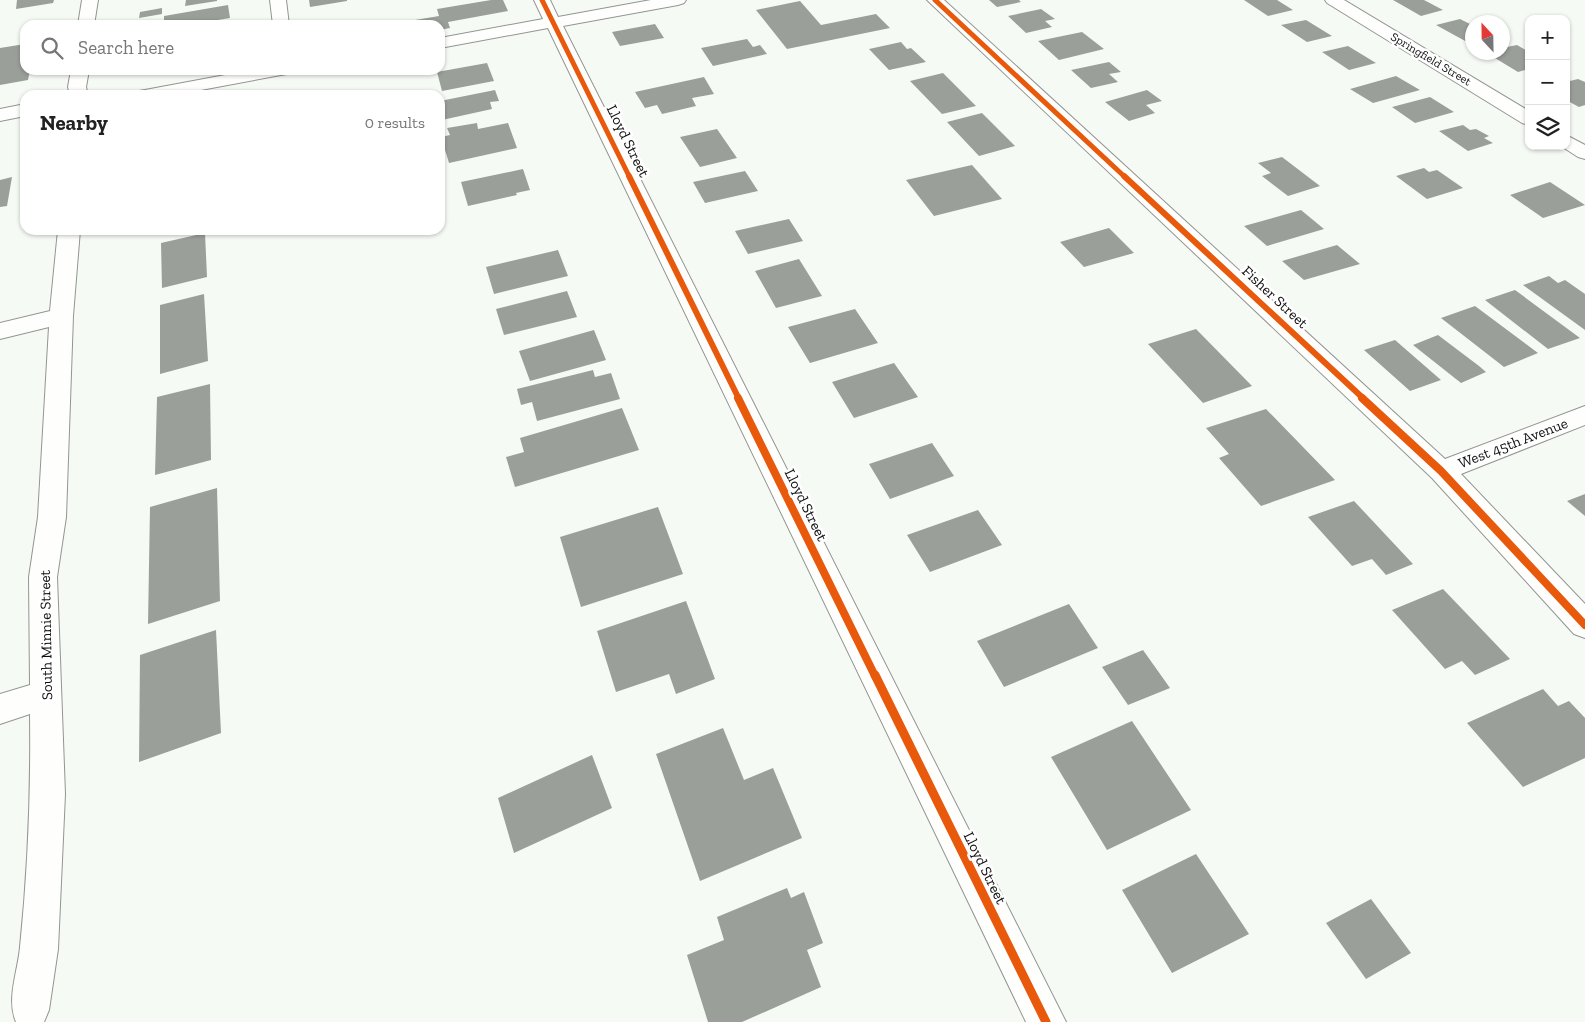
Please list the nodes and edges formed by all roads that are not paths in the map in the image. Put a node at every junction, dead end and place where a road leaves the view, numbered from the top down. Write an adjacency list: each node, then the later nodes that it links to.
1 (90, 0): 7 (street)
2 (278, 0): 8 (street)
3 (678, 0): 6 (street)
4 (935, 0): 23 (street, Fisher Street)
5 (1333, 0): 16 (street, Springfield Street)
6 (548, 12): 9 (street); 28 (street, Lloyd Street)
7 (87, 20)
8 (280, 20)
9 (445, 42)
10 (79, 75): 12 (street)
11 (253, 75): 13 (street)
12 (78, 90)
13 (172, 90)
14 (20, 111): 15 (street)
15 (0, 115)
16 (1525, 117)
17 (1570, 144): 18 (street)
18 (1585, 153)
19 (69, 235): 20 (street, South Minnie Street)
20 (61, 316): 21 (street); 25 (street, South Minnie Street)
21 (0, 330)
22 (1585, 416): 23 (street, West 45th Avenue)
23 (1441, 471): 24 (street, Fisher Street)
24 (1585, 625)
25 (47, 694): 26 (street); 27 (street, South Minnie Street)
26 (0, 710)
27 (30, 1010)
28 (1046, 1022)

